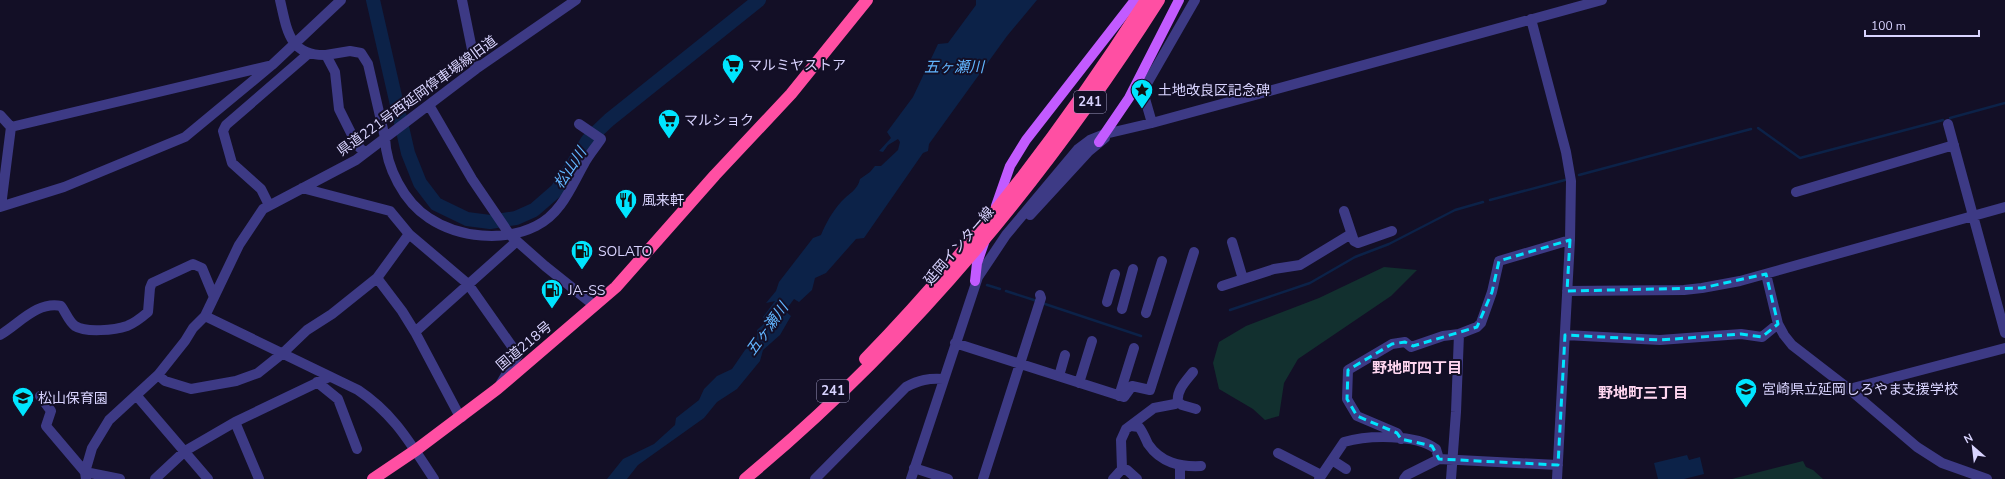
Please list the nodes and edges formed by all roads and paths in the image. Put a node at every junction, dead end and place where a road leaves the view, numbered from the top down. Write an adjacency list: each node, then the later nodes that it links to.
1 (280, 0): 15 (street)
2 (334, 0): 13 (street)
3 (341, 0): 13 (street)
4 (462, 0): 19 (street)
5 (576, 0): 19 (street, 県道221号西延岡停車場線旧道)
6 (867, 0): 57 (highway, 国道218号)
7 (1135, 0): 50 (main road, 241)
8 (1146, 0): 115 (highway, 延岡インター線 / 241)
9 (1159, 0): 116 (highway, 延岡インター線 / 241)
10 (1179, 0): 27 (main road, 241)
11 (1195, 0): 22 (street)
12 (1602, 0): 14 (street)
13 (323, 15): 15 (street)
14 (1531, 19): 22 (street); 41 (street)
15 (294, 44): 16 (street); 18 (street)
16 (308, 54): 17 (street); 32 (street)
17 (326, 56): 26 (street); 29 (street)
18 (272, 65): 25 (street); 33 (street)
19 (476, 69): 20 (street, 県道221号西延岡停車場線旧道)
20 (430, 105): 26 (street, 県道221号西延岡停車場線旧道); 40 (street)
21 (0, 115): 25 (street)
22 (1152, 123): 27 (street)
23 (579, 124): 40 (street)
24 (1948, 124): 28 (street)
25 (11, 127): 33 (street)
26 (385, 138): 29 (street, 県道221号西延岡停車場線旧道); 40 (street)
27 (1102, 138): 50 (street)
28 (1954, 146): 31 (street); 36 (street)
29 (366, 153): 30 (street, 県道221号西延岡停車場線旧道)
30 (302, 188): 32 (street, 県道221号西延岡停車場線旧道); 38 (street)
31 (1796, 192)
32 (269, 205): 55 (street, 県道221号西延岡停車場線旧道)
33 (1, 206)
34 (2005, 207): 36 (street)
35 (1344, 211): 39 (street)
36 (1974, 216): 47 (street); 63 (street)
37 (1392, 231): 39 (street)
38 (408, 234): 48 (street); 51 (street)
39 (1352, 234): 49 (street)
40 (513, 237): 51 (street); 57 (street)
41 (1570, 240): 53 (street); 64 (street)
42 (1232, 242): 49 (street)
43 (1194, 252): 83 (street)
44 (1162, 261): 59 (street)
45 (1133, 269): 58 (street)
46 (1116, 274): 56 (street)
47 (1766, 274): 53 (street); 61 (street)
48 (377, 278): 62 (street); 71 (street)
49 (1244, 279): 52 (street)
50 (975, 281): 68 (street)
51 (468, 284): 62 (street); 81 (street)
52 (1222, 286)
53 (1567, 292): 66 (street)
54 (1040, 295): 73 (street)
55 (214, 297): 60 (street, 県道221号西延岡停車場線旧道); 65 (street)
56 (1107, 302)
57 (595, 306): 81 (highway, 国道218号)
58 (1122, 309)
59 (1146, 313)
60 (205, 316): 71 (street); 75 (street, 県道221号西延岡停車場線旧道)
61 (1778, 324): 66 (street); 82 (street)
62 (415, 332): 90 (street)
63 (2005, 332)
64 (1459, 334): 93 (street); 98 (street)
65 (0, 335)
66 (1565, 335): 101 (street)
67 (1092, 340): 80 (street)
68 (955, 343): 73 (street); 78 (street)
69 (1134, 348): 86 (street)
70 (2005, 348): 82 (street)
71 (283, 353): 75 (street); 77 (street)
72 (1065, 356): 76 (street)
73 (1019, 363): 76 (street); 120 (street)
74 (1193, 372): 87 (street)
75 (158, 375): 84 (street, 県道221号西延岡停車場線旧道)
76 (1059, 376): 80 (street)
77 (329, 377): 79 (street); 95 (street)
78 (943, 379): 104 (street); 117 (street)
79 (317, 382): 91 (street); 94 (street)
80 (1079, 383): 86 (street)
81 (498, 389): 90 (highway, 国道218号)
82 (1849, 389): 127 (street)
83 (1150, 390): 86 (street); 88 (street)
84 (136, 395): 96 (street); 107 (street, 県道221号西延岡停車場線旧道)
85 (40, 396): 107 (street)
86 (1119, 396)
87 (1178, 402): 88 (street); 89 (street)
88 (1154, 408): 92 (street)
89 (1196, 409)
90 (462, 417): 95 (highway, 国道218号)
91 (235, 422): 96 (street); 112 (street)
92 (1131, 426): 102 (street); 105 (street)
93 (1401, 439): 99 (street); 100 (street)
94 (357, 449)
95 (416, 450): 113 (highway, 国道218号); 114 (street)
96 (185, 451): 110 (street); 111 (street)
97 (1278, 453): 108 (street)
98 (1452, 458): 99 (street); 101 (street); 125 (street)
99 (1439, 459): 124 (street)
100 (1332, 460): 106 (street); 108 (street)
101 (1558, 465): 126 (street)
102 (1180, 466): 103 (street); 123 (street)
103 (1201, 466)
104 (914, 468): 118 (street); 119 (street)
105 (1122, 469): 121 (street); 122 (street)
106 (1346, 469)
107 (86, 476): 109 (street)
108 (1320, 477)
109 (120, 479)
110 (155, 479)
111 (208, 479)
112 (259, 479)
113 (373, 479)
114 (434, 479)
115 (740, 479)
116 (746, 479)
117 (815, 479)
118 (910, 479)
119 (948, 479)
120 (983, 479)
121 (1113, 479)
122 (1137, 479)
123 (1180, 479)
124 (1404, 479)
125 (1451, 479)
126 (1557, 479)
127 (1987, 479)

